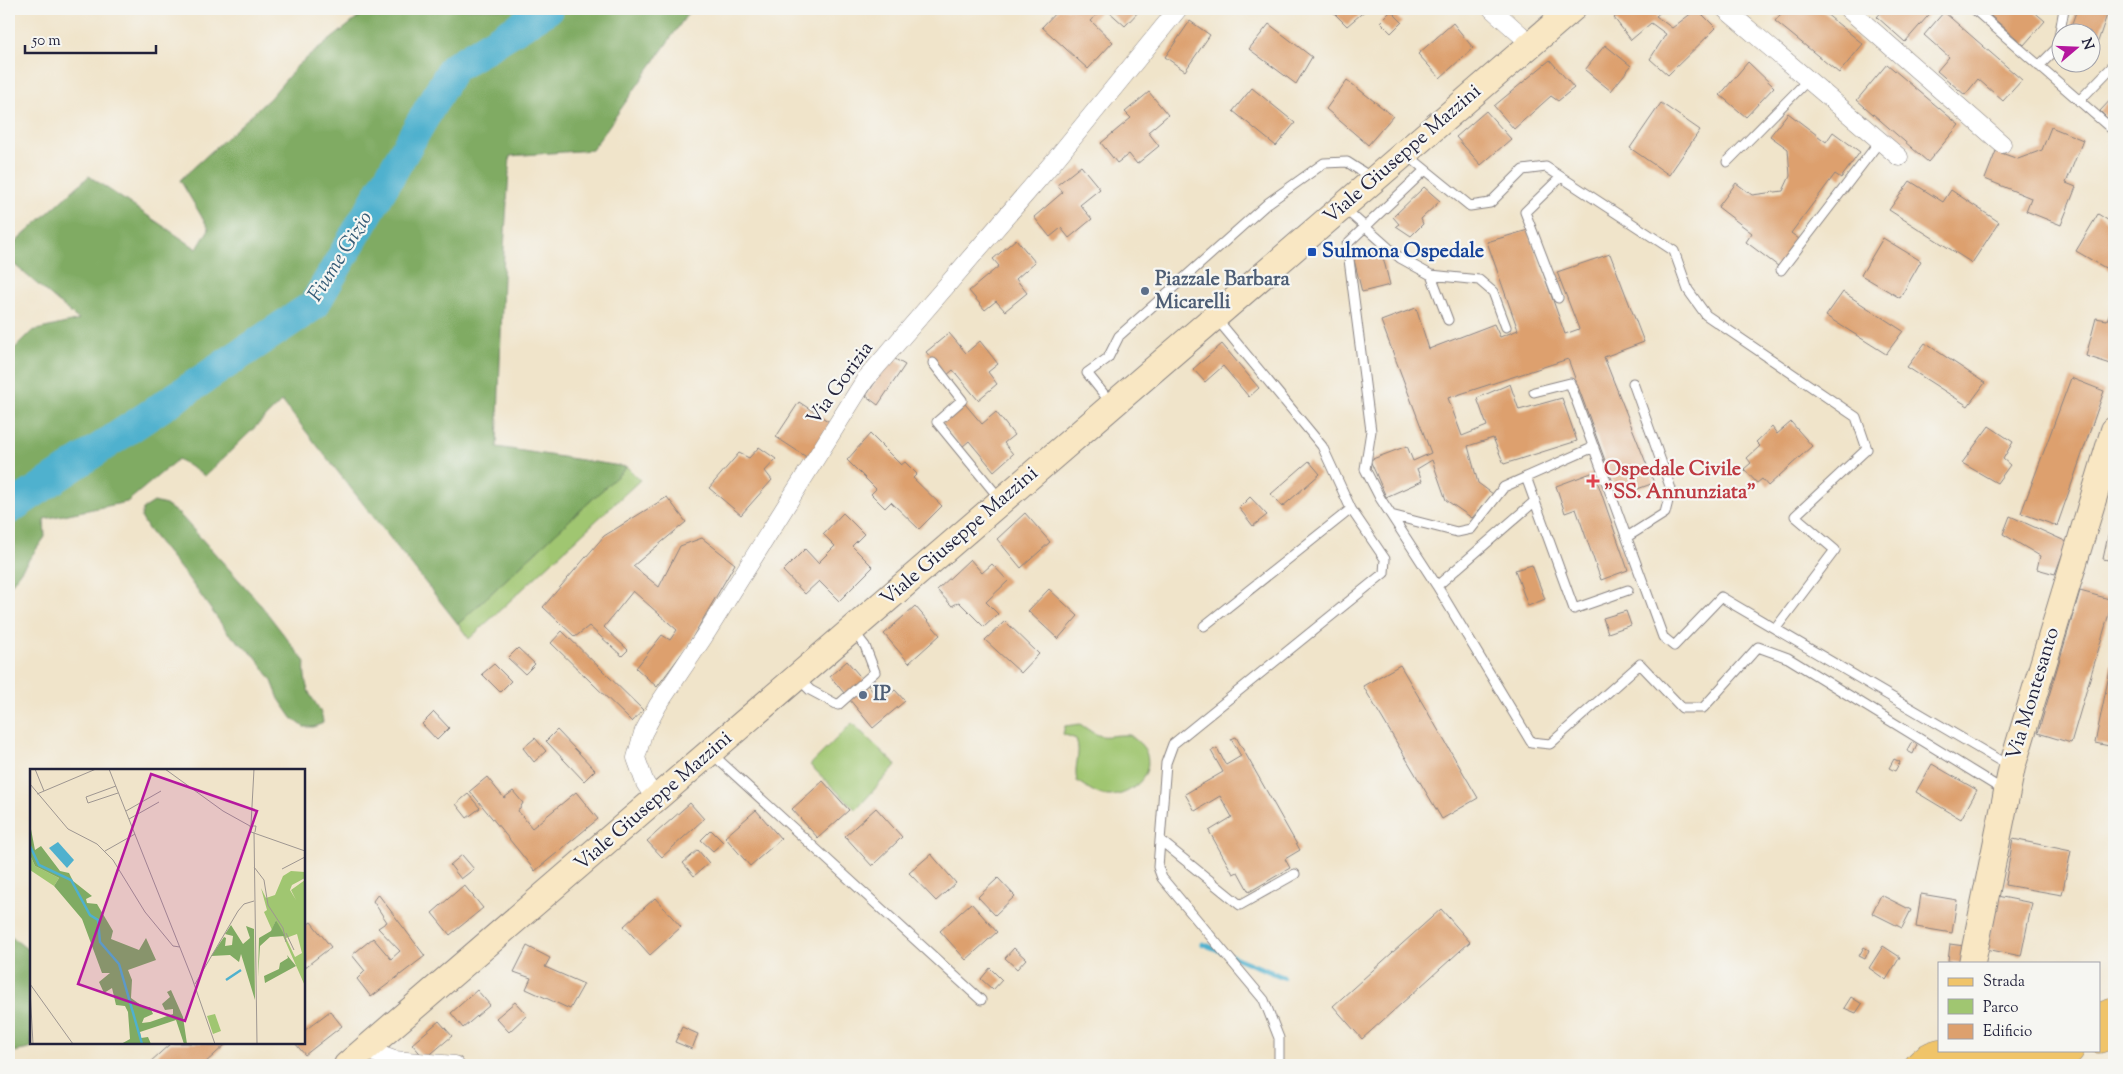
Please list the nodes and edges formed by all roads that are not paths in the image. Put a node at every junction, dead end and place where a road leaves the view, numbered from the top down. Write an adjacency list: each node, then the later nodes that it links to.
1 (1178, 9): 50 (street, Via Gorizia)
2 (1492, 9): 8 (street)
3 (1572, 9): 8 (main road, Viale Giuseppe Mazzini)
4 (1726, 9): 11 (street)
5 (1848, 9): 15 (street)
6 (1974, 9): 10 (lane)
7 (2064, 9): 10 (lane)
8 (1531, 44): 16 (main road, Viale Giuseppe Mazzini)
9 (2114, 61): 12 (lane)
10 (2039, 66): 12 (lane)
11 (1808, 79): 14 (street); 18 (lane)
12 (2079, 101): 13 (lane)
13 (2114, 132)
14 (1880, 141): 17 (street); 24 (lane)
15 (2002, 144)
16 (1405, 153): 19 (lane); 21 (main road, Viale Giuseppe Mazzini)
17 (1899, 157)
18 (1727, 162)
19 (1425, 170): 20 (lane); 23 (lane)
20 (1561, 177): 26 (lane); 45 (lane)
21 (1375, 180): 22 (main road, Viale Giuseppe Mazzini); 33 (lane)
22 (1343, 207): 23 (lane); 27 (main road, Viale Giuseppe Mazzini)
23 (1365, 226): 25 (lane); 40 (lane)
24 (1781, 270)
25 (1431, 275): 28 (lane); 29 (lane)
26 (1558, 298)
27 (1215, 317): 33 (main road, Viale Giuseppe Mazzini); 39 (lane)
28 (1448, 320)
29 (1506, 327)
30 (933, 363): 37 (lane)
31 (1633, 383): 41 (lane)
32 (1534, 392): 35 (lane)
33 (1113, 406): 37 (main road, Viale Giuseppe Mazzini)
34 (2114, 430): 49 (main road, Via Montesanto)
35 (1594, 447): 36 (lane); 41 (lane)
36 (1526, 477): 38 (lane); 40 (lane)
37 (1002, 501): 46 (main road, Viale Giuseppe Mazzini)
38 (1535, 501): 42 (lane); 43 (lane)
39 (1351, 509): 44 (lane); 51 (lane)
40 (1391, 516): 42 (lane)
41 (1626, 537): 45 (lane)
42 (1437, 586): 49 (lane)
43 (1628, 590)
44 (1204, 626)
45 (1776, 628): 49 (lane)
46 (853, 630): 47 (main road, Viale Giuseppe Mazzini); 47 (lane)
47 (798, 678): 48 (main road, Viale Giuseppe Mazzini)
48 (711, 753): 50 (main road, Viale Giuseppe Mazzini); 54 (lane)
49 (2009, 779): 53 (main road, Via Montesanto)
50 (656, 800): 62 (main road, Viale Giuseppe Mazzini)
51 (1160, 840): 52 (lane); 65 (lane)
52 (1295, 874)
53 (1972, 962)
54 (981, 1000)
55 (2114, 1012): 56 (main road)
56 (2100, 1017)
57 (2114, 1033): 58 (main road)
58 (2100, 1039)
59 (2015, 1052): 63 (main road)
60 (2065, 1052): 66 (main road)
61 (1931, 1055): 63 (main road)
62 (357, 1058): 64 (street)
63 (1971, 1059)
64 (456, 1065)
65 (1279, 1065)
66 (2032, 1065)

